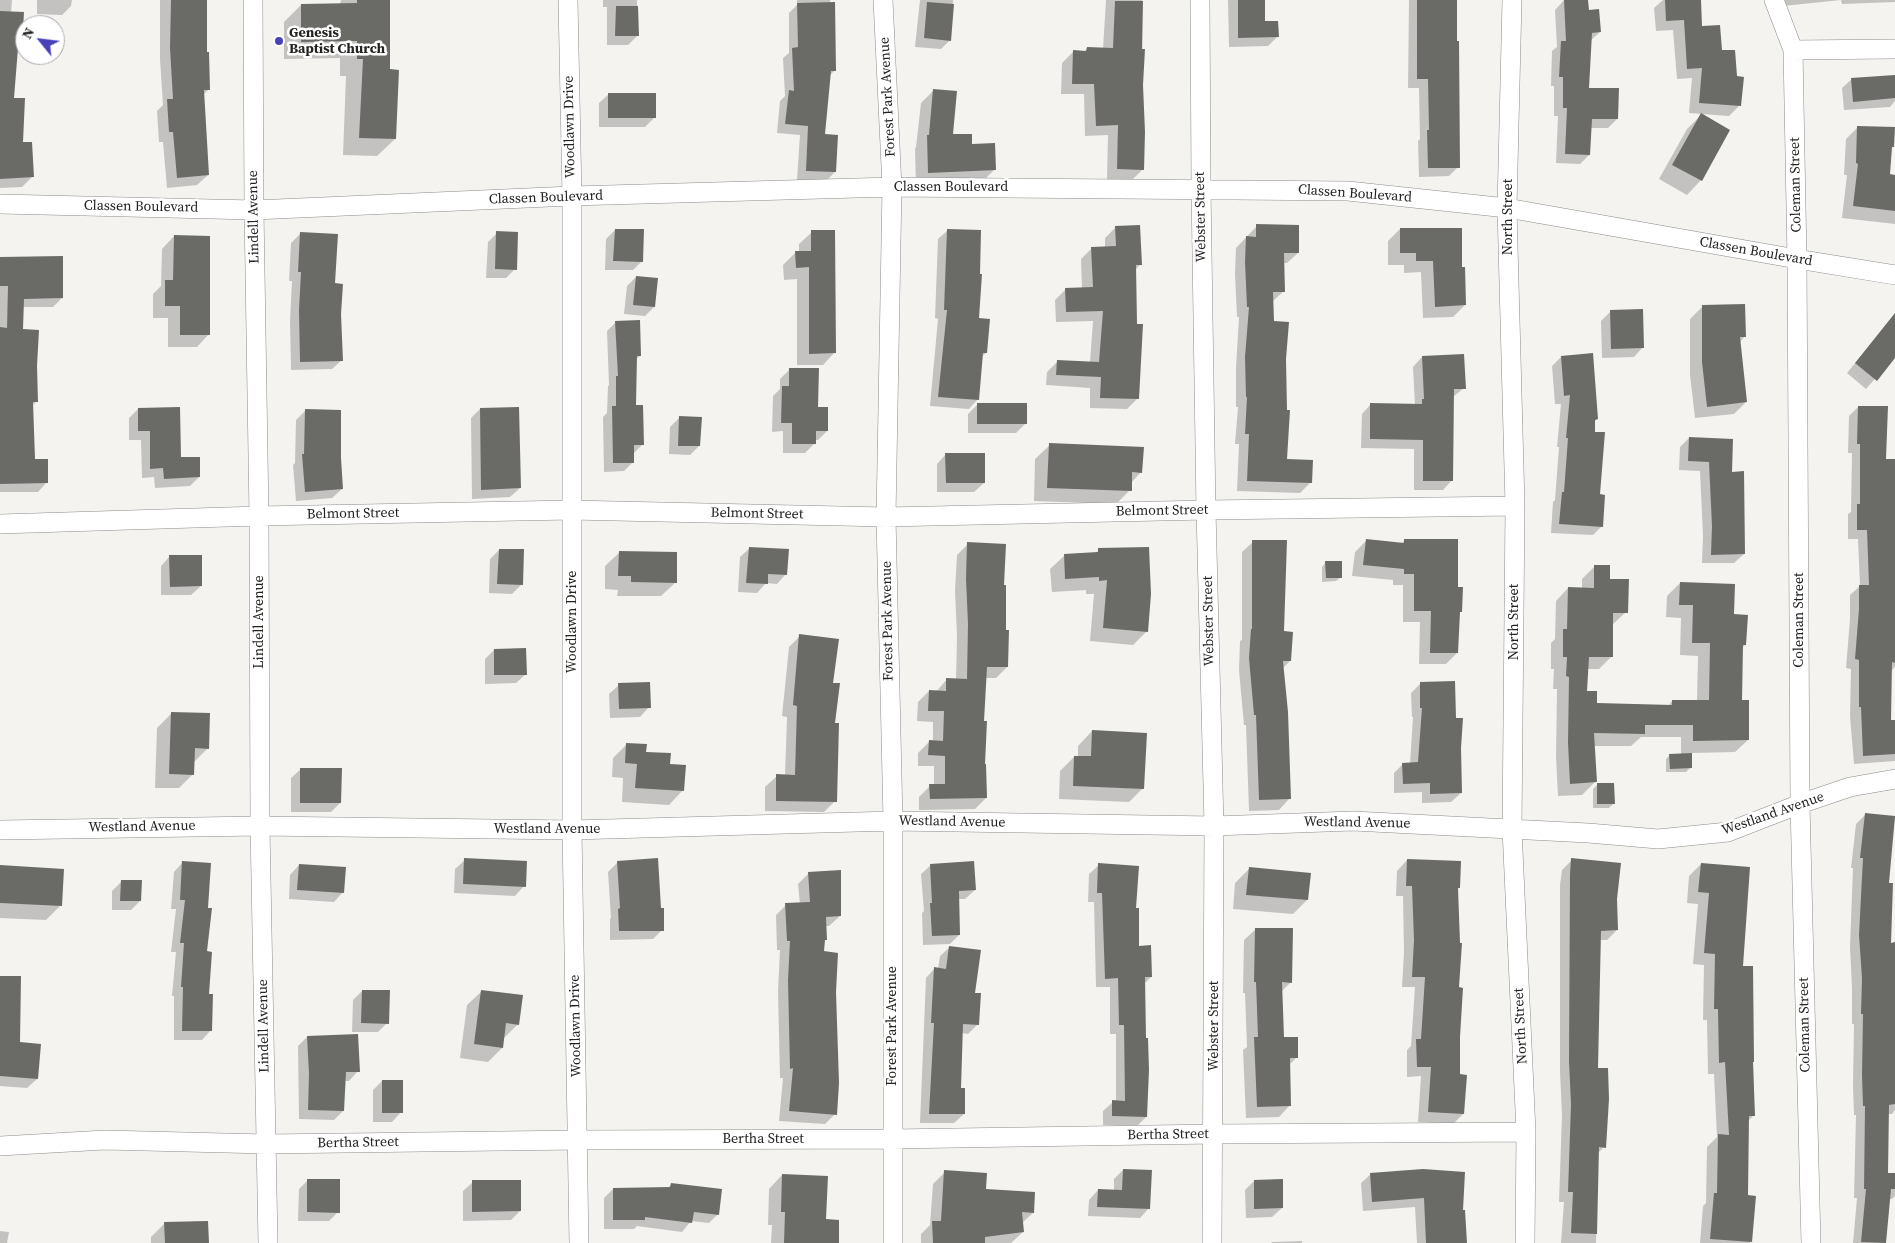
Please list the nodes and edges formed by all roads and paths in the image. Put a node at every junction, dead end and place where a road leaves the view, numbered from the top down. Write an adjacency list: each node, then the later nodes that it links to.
1 (253, 0): 14 (street, Lindell Avenue)
2 (568, 0): 11 (street, Woodlawn Drive)
3 (883, 0): 9 (street, Forest Park Avenue)
4 (1200, 0): 10 (street, Webster Street)
5 (1512, 0): 13 (street, North Street)
6 (1774, 0): 8 (street, Coleman Street)
7 (1895, 49): 8 (street)
8 (1793, 50): 15 (street, Coleman Street)
9 (892, 187): 10 (street, Classen Boulevard); 11 (street, Classen Boulevard); 21 (street, Forest Park Avenue)
10 (1201, 188): 13 (street, Classen Boulevard); 19 (street, Webster Street)
11 (572, 196): 14 (street, Classen Boulevard); 18 (street, Woodlawn Drive)
12 (0, 204): 14 (street, Classen Boulevard)
13 (1507, 208): 15 (street, Classen Boulevard); 17 (street, North Street)
14 (254, 210): 20 (street, Lindell Avenue)
15 (1797, 259): 16 (street, Classen Boulevard); 24 (street, Coleman Street)
16 (1895, 274)
17 (1515, 506): 19 (street, Belmont Street); 28 (street, North Street)
18 (571, 510): 20 (street, Belmont Street); 21 (street, Belmont Street); 30 (street, Woodlawn Drive)
19 (1206, 510): 21 (street, Belmont Street); 27 (street, Webster Street)
20 (259, 516): 22 (street, Belmont Street); 26 (street, Lindell Avenue)
21 (886, 517): 25 (street, Forest Park Avenue)
22 (0, 524)
23 (1895, 779): 24 (street, Westland Avenue)
24 (1800, 804): 28 (street, Westland Avenue); 42 (street, Coleman Street)
25 (892, 821): 27 (street, Westland Avenue); 30 (street, Westland Avenue); 33 (street, Forest Park Avenue)
26 (260, 826): 29 (street, Westland Avenue); 30 (street, Westland Avenue); 35 (street, Lindell Avenue)
27 (1214, 826): 28 (street, Westland Avenue); 32 (street, Webster Street)
28 (1512, 829): 31 (street, North Street)
29 (0, 830)
30 (572, 830): 34 (street, Woodlawn Drive)
31 (1526, 1132): 32 (street, Bertha Street); 41 (street, North Street)
32 (1214, 1134): 33 (street, Bertha Street); 40 (street, Webster Street)
33 (892, 1139): 34 (street, Bertha Street); 39 (street, Forest Park Avenue)
34 (579, 1140): 35 (street, Bertha Street); 38 (street, Woodlawn Drive)
35 (266, 1144): 36 (street, Bertha Street); 37 (street, Lindell Avenue)
36 (0, 1146)
37 (268, 1243)
38 (579, 1243)
39 (893, 1243)
40 (1212, 1243)
41 (1525, 1243)
42 (1811, 1243)

